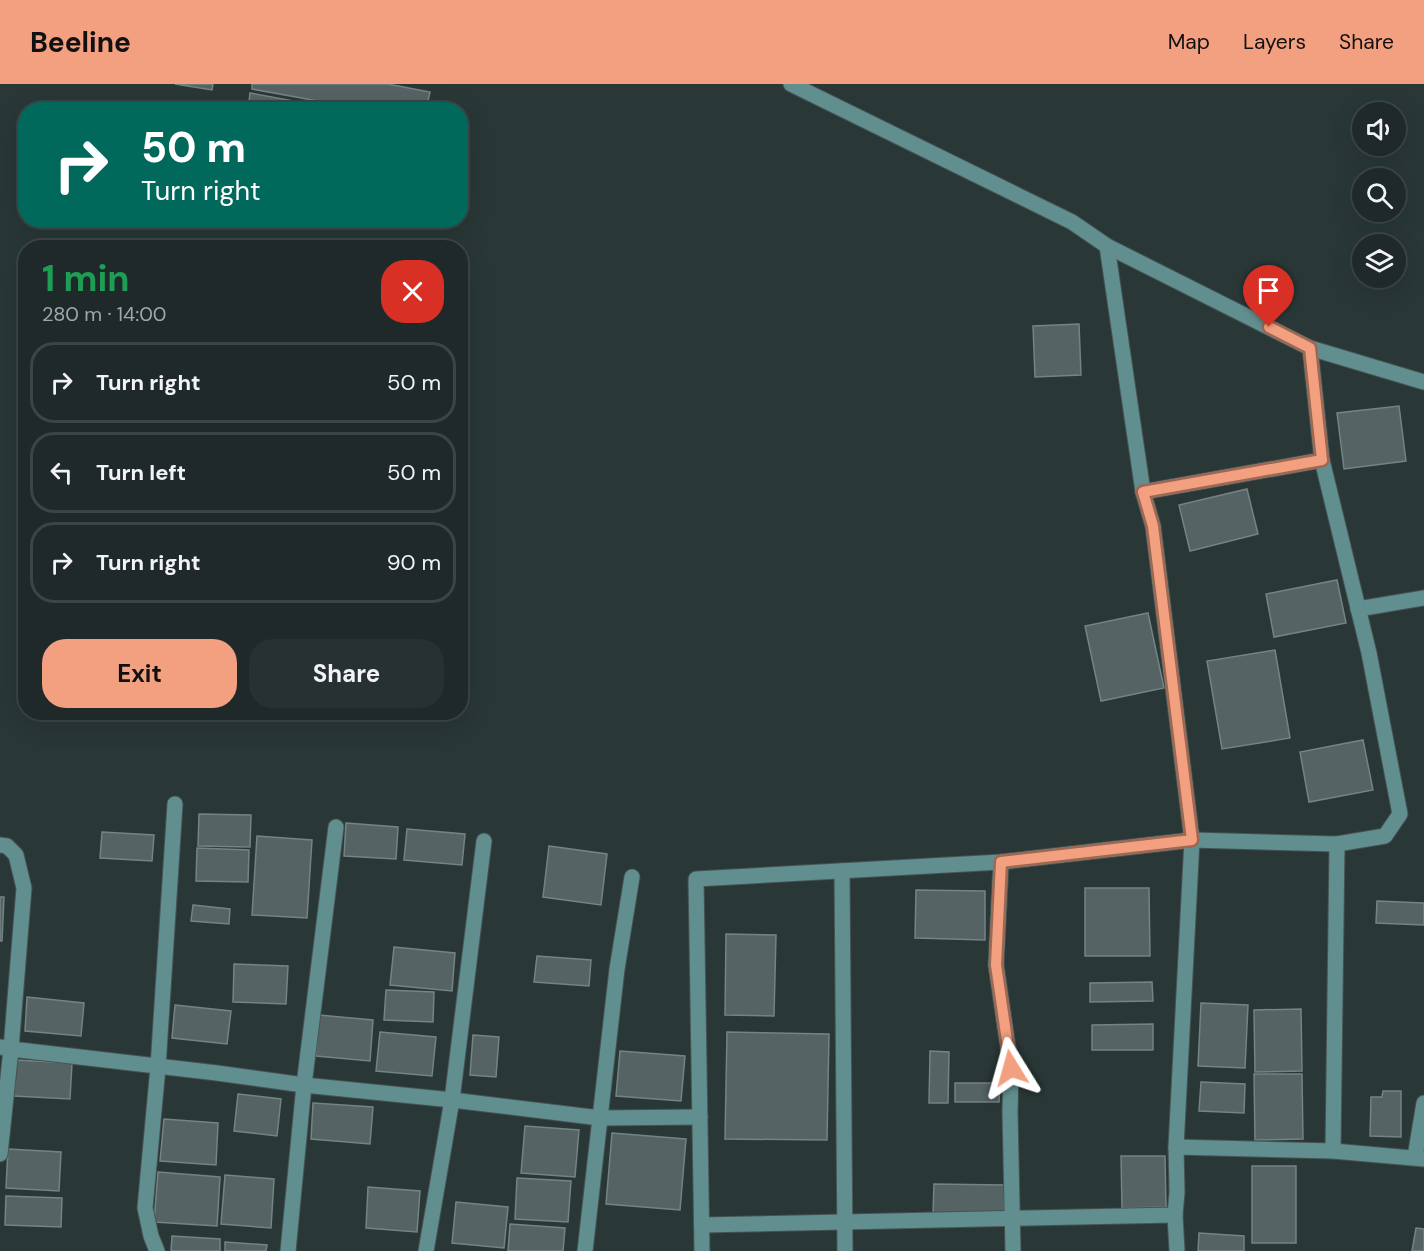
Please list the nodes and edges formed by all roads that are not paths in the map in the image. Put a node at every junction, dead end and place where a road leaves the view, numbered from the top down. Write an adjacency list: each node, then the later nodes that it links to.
1 (792, 84): 2 (street)
2 (1107, 246): 3 (street); 6 (street)
3 (1310, 348): 4 (street); 5 (street)
4 (1424, 382)
5 (1322, 460): 6 (street); 8 (street)
6 (1143, 492): 11 (street)
7 (1424, 598): 8 (street)
8 (1358, 609): 13 (street)
9 (175, 804): 19 (street)
10 (336, 827): 20 (street)
11 (1192, 840): 13 (street); 15 (street); 25 (street)
12 (484, 841): 21 (street)
13 (1337, 844): 26 (street)
14 (0, 845): 18 (street)
15 (1001, 862): 16 (street); 30 (street)
16 (842, 871): 23 (street); 31 (street)
17 (632, 877): 24 (street)
18 (5, 1048): 19 (street); 27 (street)
19 (158, 1067): 20 (street); 33 (street)
20 (304, 1085): 21 (street); 34 (street)
21 (453, 1100): 24 (street); 35 (street)
22 (1424, 1103): 28 (street)
23 (700, 1117): 24 (street); 32 (street)
24 (600, 1118): 36 (street)
25 (1176, 1147): 26 (street); 29 (street)
26 (1333, 1151): 28 (street)
27 (0, 1154)
28 (1419, 1158)
29 (1175, 1215): 30 (street); 40 (street)
30 (1012, 1218): 31 (street); 39 (street)
31 (844, 1221): 32 (street); 38 (street)
32 (702, 1225): 37 (street)
33 (157, 1251)
34 (288, 1251)
35 (426, 1251)
36 (585, 1251)
37 (702, 1251)
38 (845, 1251)
39 (1013, 1251)
40 (1177, 1251)

